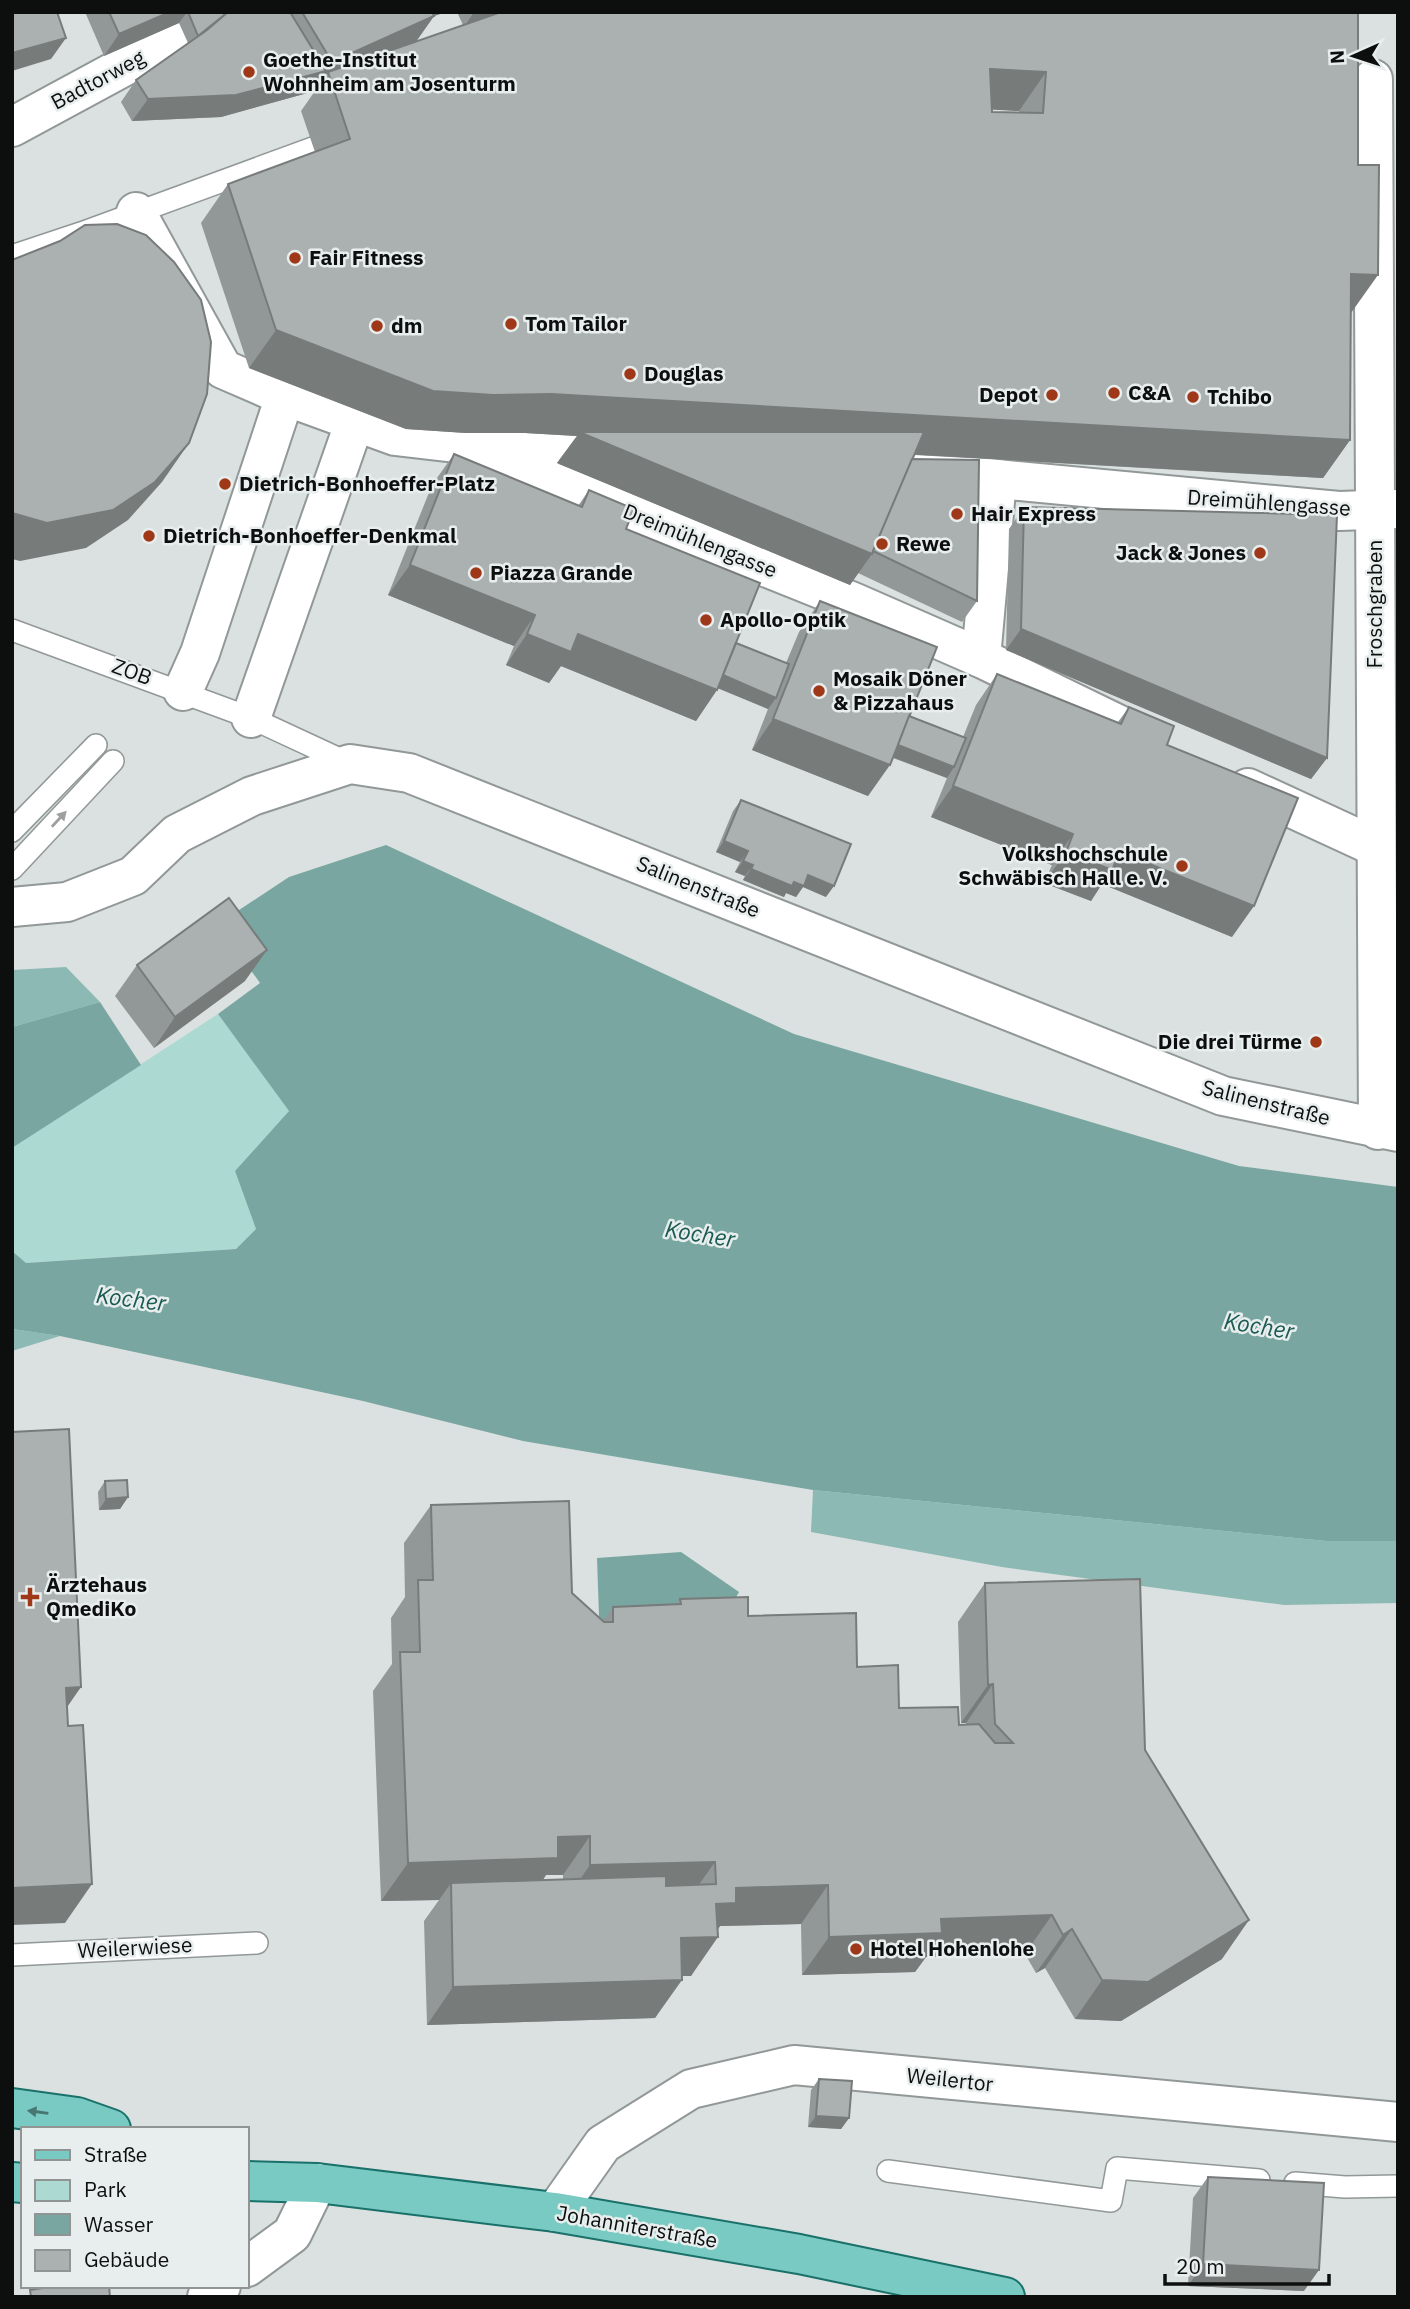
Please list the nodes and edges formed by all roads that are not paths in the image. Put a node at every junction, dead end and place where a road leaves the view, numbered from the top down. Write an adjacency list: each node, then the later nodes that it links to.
1 (184, 34): 3 (street, Badtorweg)
2 (1373, 79): 13 (street, Froschgraben)
3 (12, 127)
4 (358, 131): 5 (lane)
5 (136, 212): 6 (lane); 7 (street)
6 (12, 256)
7 (285, 396): 8 (street); 16 (street)
8 (355, 421): 9 (street); 17 (street)
9 (455, 443): 10 (street); 15 (street, Dreimühlengasse)
10 (663, 447)
11 (899, 457): 12 (street, Dreimühlengasse)
12 (997, 479): 13 (street, Dreimühlengasse); 15 (street)
13 (1386, 509): 24 (street, Froschgraben)
14 (12, 630): 16 (lane, ZOB)
15 (981, 658): 19 (street, Dreimühlengasse)
16 (183, 691): 17 (lane, ZOB)
17 (251, 718): 21 (lane, ZOB)
18 (96, 745): 23 (lane)
19 (1177, 753)
20 (113, 761): 25 (lane, one-way to 20)
21 (350, 764): 26 (street, Salinenstraße); 27 (street, Salinenstraße)
22 (1213, 771): 24 (street)
23 (12, 831)
24 (1376, 847): 27 (street, Froschgraben)
25 (12, 869)
26 (12, 907)
27 (1388, 1131)
28 (257, 1943): 29 (lane, Weilerwiese)
29 (12, 1955)
30 (12, 2108): 32 (main road, one-way to 30)
31 (1398, 2122): 37 (street, Weilertor)
32 (105, 2127)
33 (888, 2171): 36 (lane)
34 (253, 2179): 35 (main road, Johanniterstraße)
35 (317, 2183): 37 (main road, Johanniterstraße); 38 (street)
36 (1398, 2186)
37 (555, 2212): 39 (main road, Johanniterstraße)
38 (248, 2266)
39 (1005, 2297)

